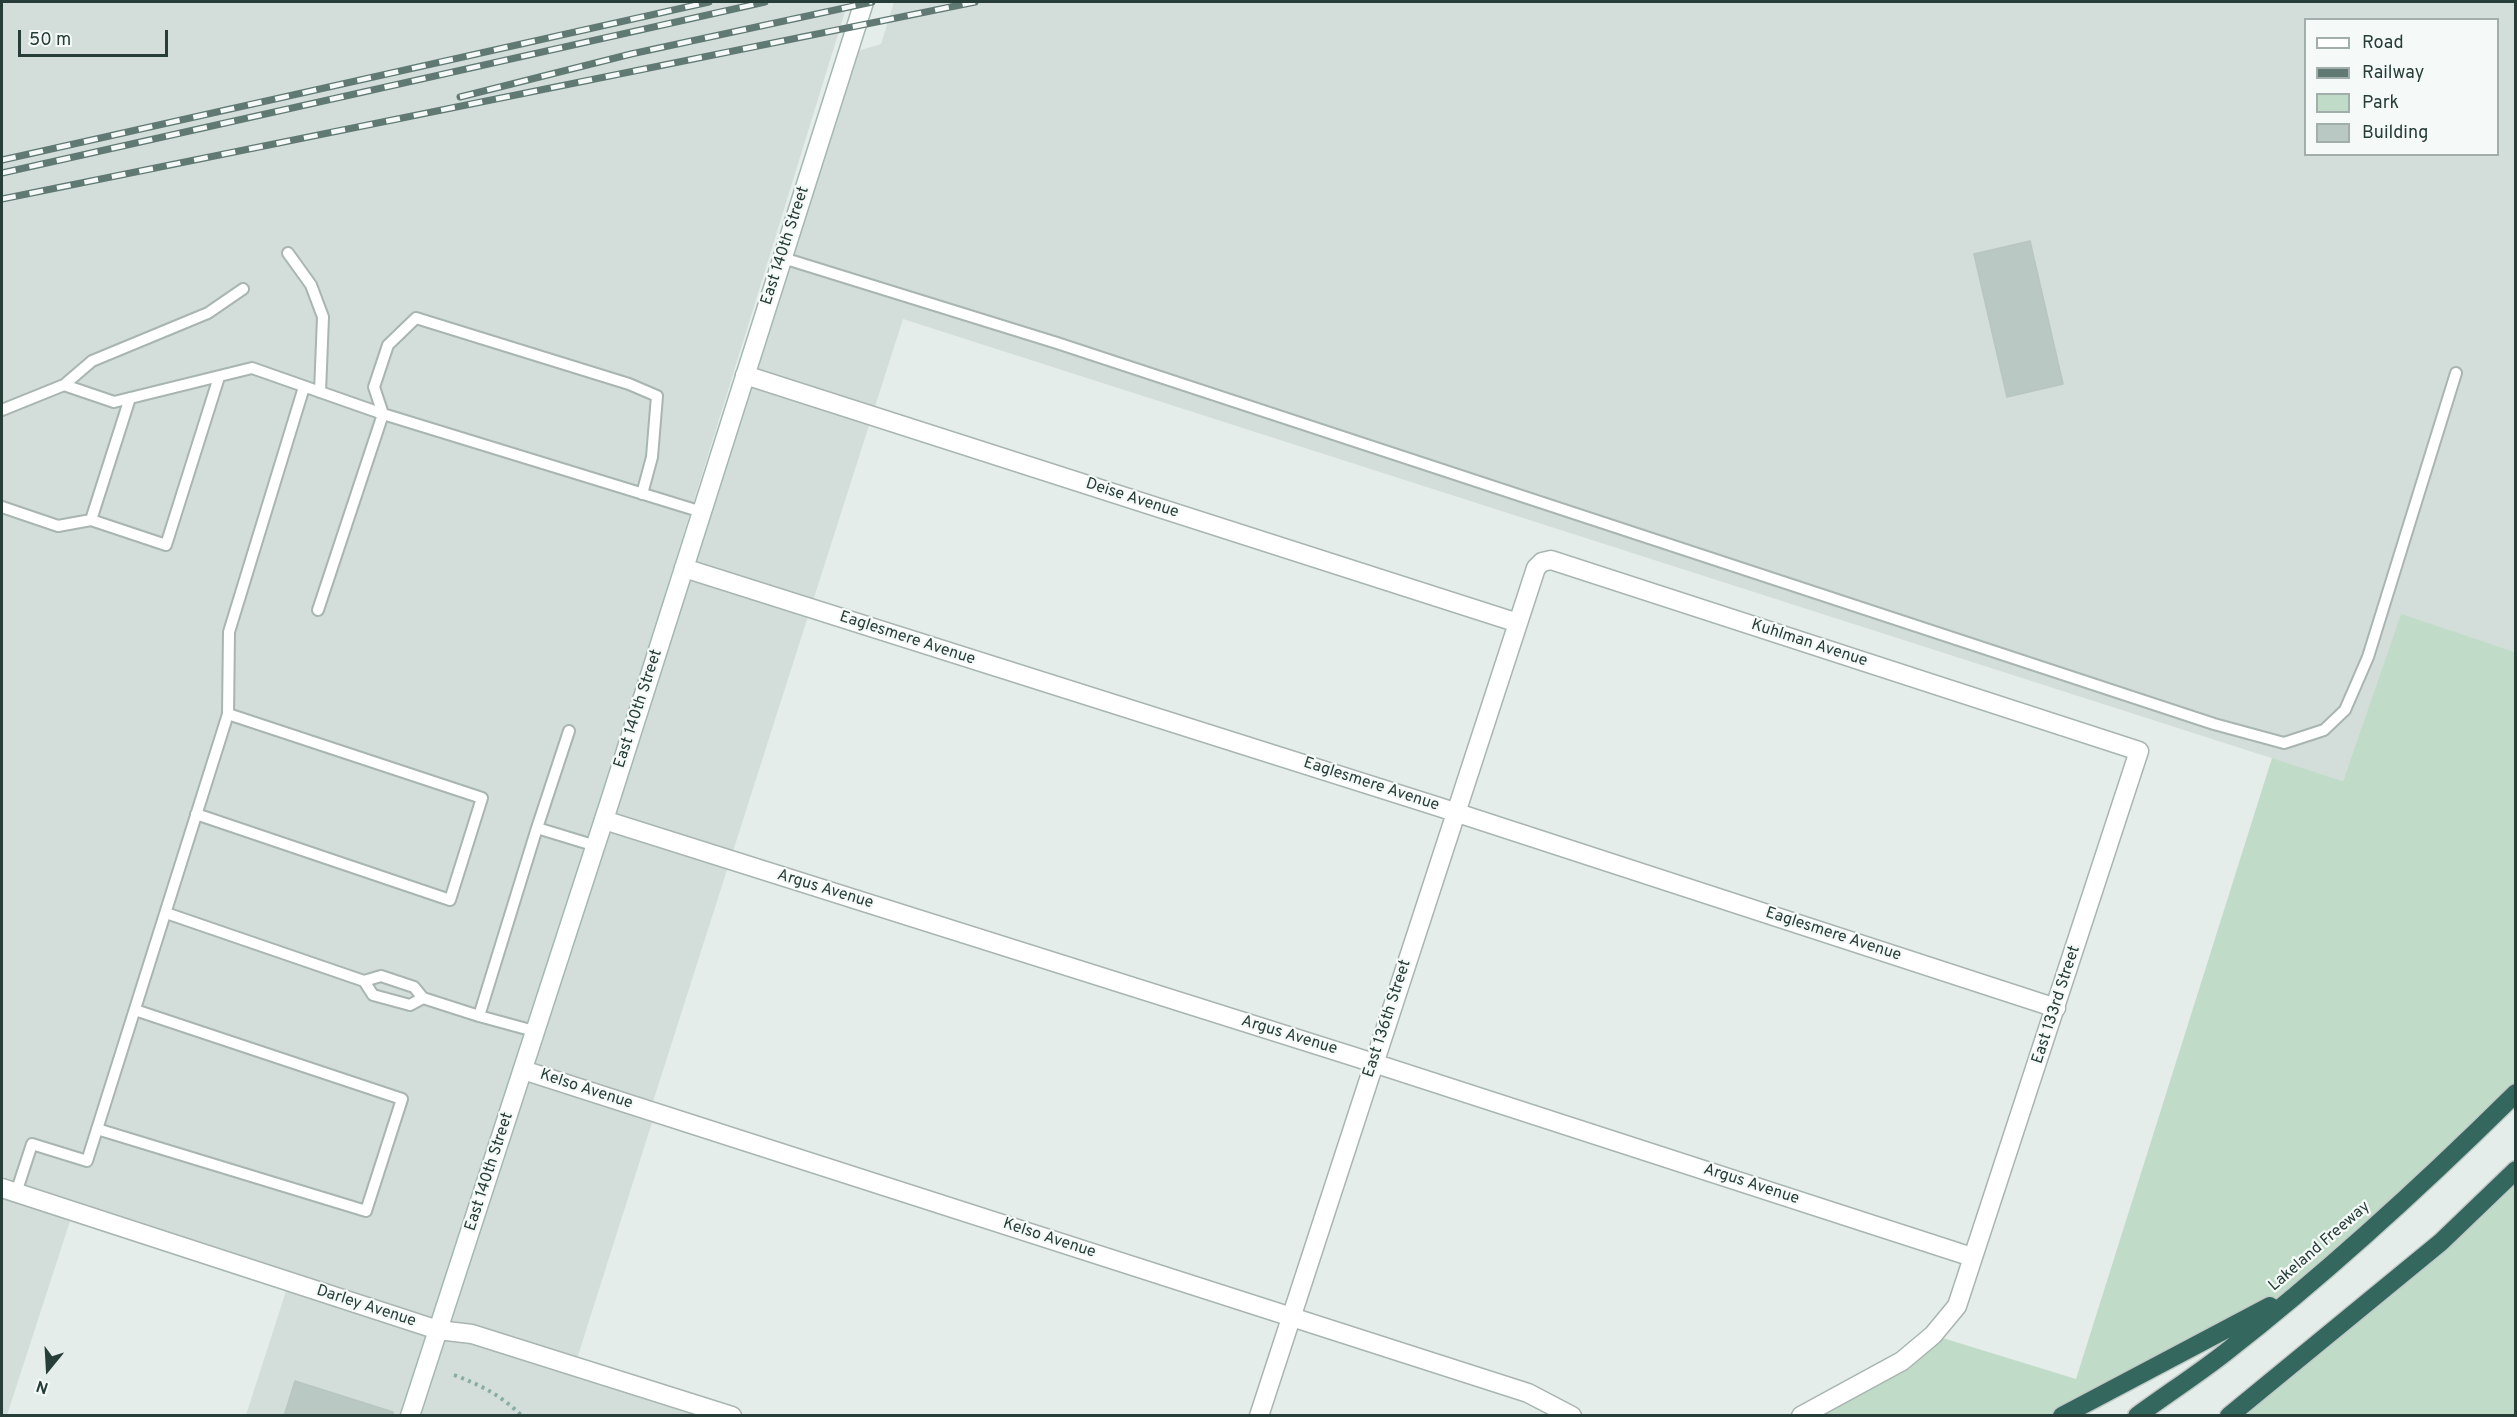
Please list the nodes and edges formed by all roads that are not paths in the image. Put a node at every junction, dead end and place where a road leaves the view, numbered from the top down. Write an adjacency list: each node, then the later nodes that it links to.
1 (864, 2): 3 (street, East 140th Street)
2 (288, 253): 10 (lane)
3 (783, 258): 5 (lane); 6 (street, East 140th Street)
4 (243, 289): 8 (lane)
5 (2456, 373)
6 (745, 375): 16 (street, East 140th Street); 20 (street, Deise Avenue)
7 (219, 377): 9 (lane); 11 (lane); 17 (lane)
8 (64, 385): 11 (lane); 12 (lane)
9 (303, 387): 10 (lane); 21 (lane)
10 (320, 392): 13 (lane)
11 (130, 398): 17 (lane)
12 (2, 410)
13 (383, 414): 14 (lane); 14 (lane); 19 (lane)
14 (642, 494): 16 (lane)
15 (2, 507): 17 (lane)
16 (702, 512): 18 (street, East 140th Street)
17 (91, 520)
18 (684, 568): 24 (street, Eaglesmere Avenue); 26 (street, East 140th Street)
19 (318, 610)
20 (1518, 623): 23 (street, Kuhlman Avenue); 24 (street, East 136th Street)
21 (228, 714): 25 (lane); 25 (lane)
22 (569, 731): 27 (lane)
23 (2139, 751): 32 (street, East 133rd Street)
24 (1455, 812): 32 (street, Eaglesmere Avenue); 36 (street, East 136th Street)
25 (196, 814): 29 (lane)
26 (604, 820): 28 (street, East 140th Street); 36 (street, Argus Avenue)
27 (537, 828): 28 (lane); 34 (lane)
28 (596, 846): 35 (street, East 140th Street)
29 (166, 913): 30 (lane); 33 (lane)
30 (364, 981): 31 (lane); 31 (lane)
31 (423, 998): 34 (lane)
32 (2056, 1008): 42 (street, East 133rd Street)
33 (135, 1010): 39 (lane); 39 (lane)
34 (479, 1016): 35 (lane)
35 (534, 1031): 37 (street, East 140th Street)
36 (1374, 1063): 42 (street, Argus Avenue); 44 (street, East 136th Street)
37 (523, 1070): 44 (street, Kelso Avenue); 45 (street, East 140th Street)
38 (2516, 1093): 43 (highway, Lakeland Freeway)
39 (98, 1129): 41 (lane)
40 (2516, 1170): 53 (highway)
41 (9, 1190): 45 (street, Darley Avenue)
42 (1972, 1257): 50 (street)
43 (2306, 1287): 51 (highway); 52 (highway, Lakeland Freeway)
44 (1292, 1317): 48 (street, East 136th Street); 49 (street, Kelso Avenue)
45 (438, 1330): 46 (street, East 140th Street); 47 (street, Darley Avenue)
46 (410, 1416)
47 (732, 1416)
48 (1259, 1416)
49 (1572, 1416)
50 (1801, 1416)
51 (2062, 1416)
52 (2137, 1416)
53 (2229, 1416)

